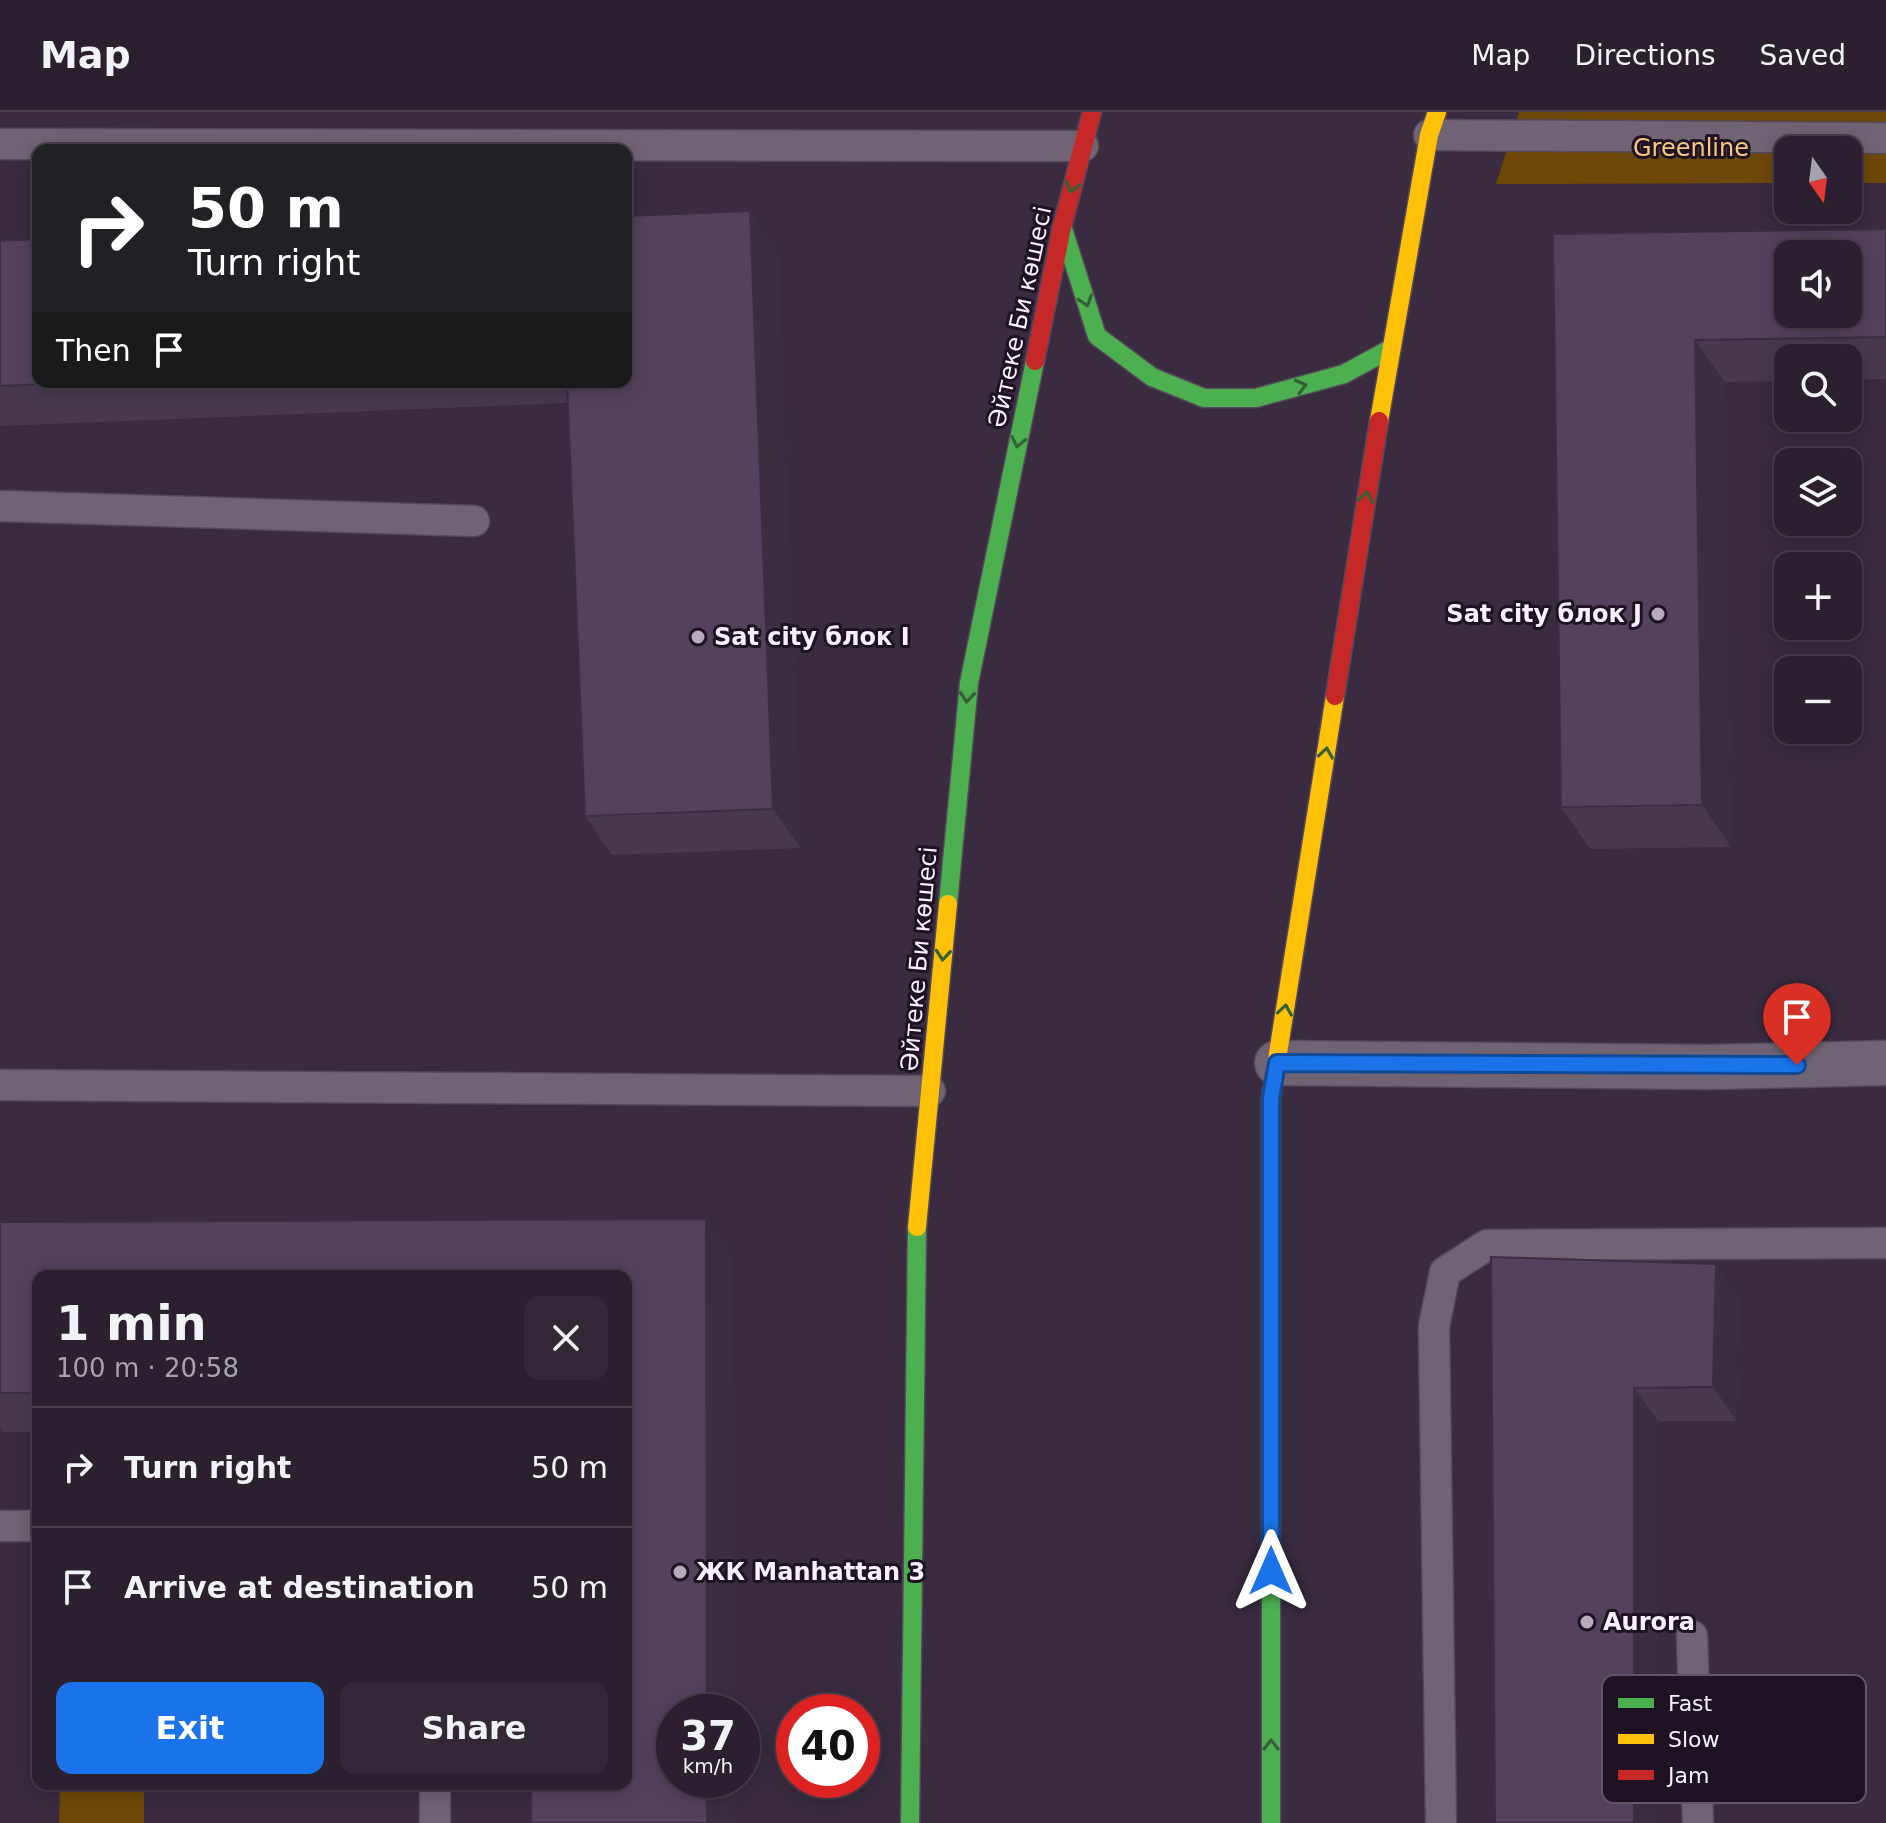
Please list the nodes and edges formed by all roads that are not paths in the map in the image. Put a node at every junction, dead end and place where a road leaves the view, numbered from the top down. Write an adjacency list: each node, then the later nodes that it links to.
1 (1092, 112): 7 (street, Әйтеке Би көшесі)
2 (1433, 124): 3 (lane); 9 (street)
3 (1886, 138)
4 (0, 144): 5 (lane)
5 (32, 144)
6 (632, 145): 7 (lane)
7 (1083, 146): 8 (street, Әйтеке Би көшесі, one-way to 8)
8 (1062, 227): 9 (street, one-way to 9); 15 (street, Әйтеке Би көшесі, one-way to 15)
9 (1390, 349): 12 (street, one-way to 9)
10 (0, 506): 11 (lane)
11 (474, 521)
12 (1277, 1063): 13 (street); 25 (street, one-way to 12)
13 (1886, 1063)
14 (0, 1085): 15 (lane)
15 (930, 1091): 24 (street, Әйтеке Би көшесі)
16 (1886, 1243): 26 (lane)
17 (0, 1526): 18 (lane)
18 (32, 1526)
19 (1692, 1636): 20 (lane)
20 (1693, 1675)
21 (435, 1790): 23 (lane)
22 (1697, 1803): 27 (lane)
23 (435, 1823)
24 (910, 1823)
25 (1271, 1823)
26 (1441, 1823)
27 (1698, 1823)

